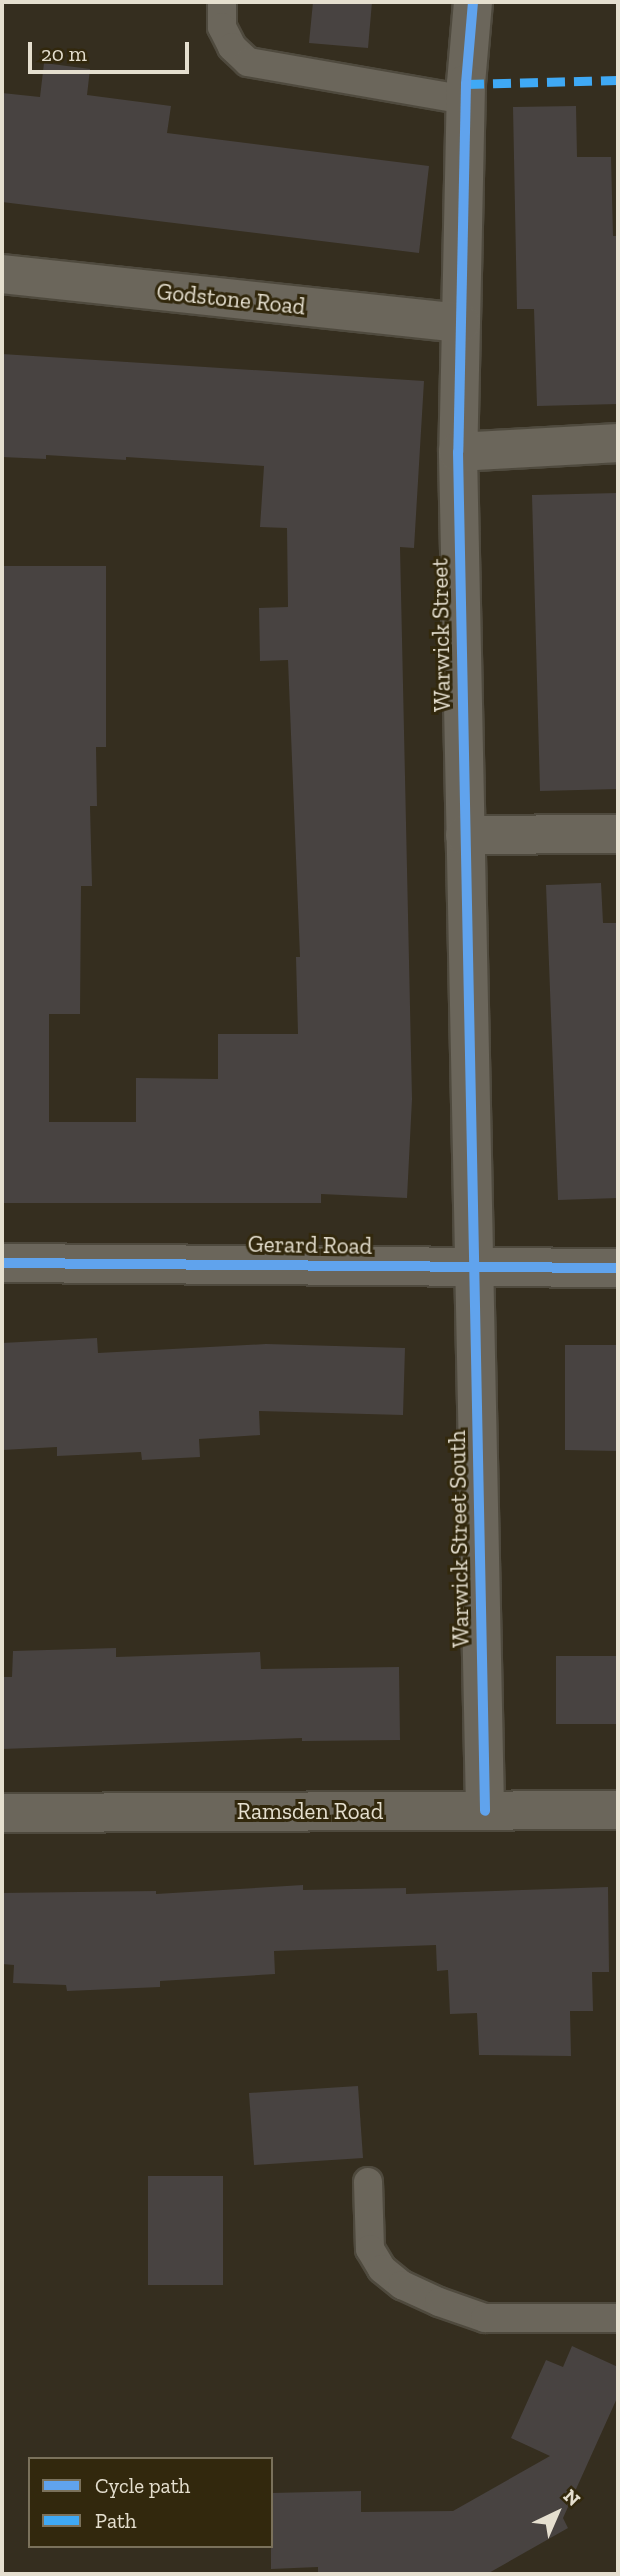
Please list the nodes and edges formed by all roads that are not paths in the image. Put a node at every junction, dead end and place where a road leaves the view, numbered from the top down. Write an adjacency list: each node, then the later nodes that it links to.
1 (222, 2): 3 (lane)
2 (473, 2): 3 (street, Warwick Street)
3 (466, 100): 5 (street, Warwick Street)
4 (2, 274): 5 (street, Godstone Road)
5 (460, 323): 7 (street, Warwick Street)
6 (618, 443): 7 (street)
7 (458, 452): 9 (street, Warwick Street)
8 (618, 834): 9 (street)
9 (465, 835): 11 (street, Warwick Street)
10 (2, 1263): 11 (street, Gerard Road)
11 (475, 1268): 12 (street, Gerard Road); 13 (street, Warwick Street South)
12 (618, 1268)
13 (485, 1811): 14 (street, Ramsden Road); 15 (street, Ramsden Road)
14 (618, 1811)
15 (2, 1813)
16 (368, 2182): 17 (lane)
17 (618, 2318)

